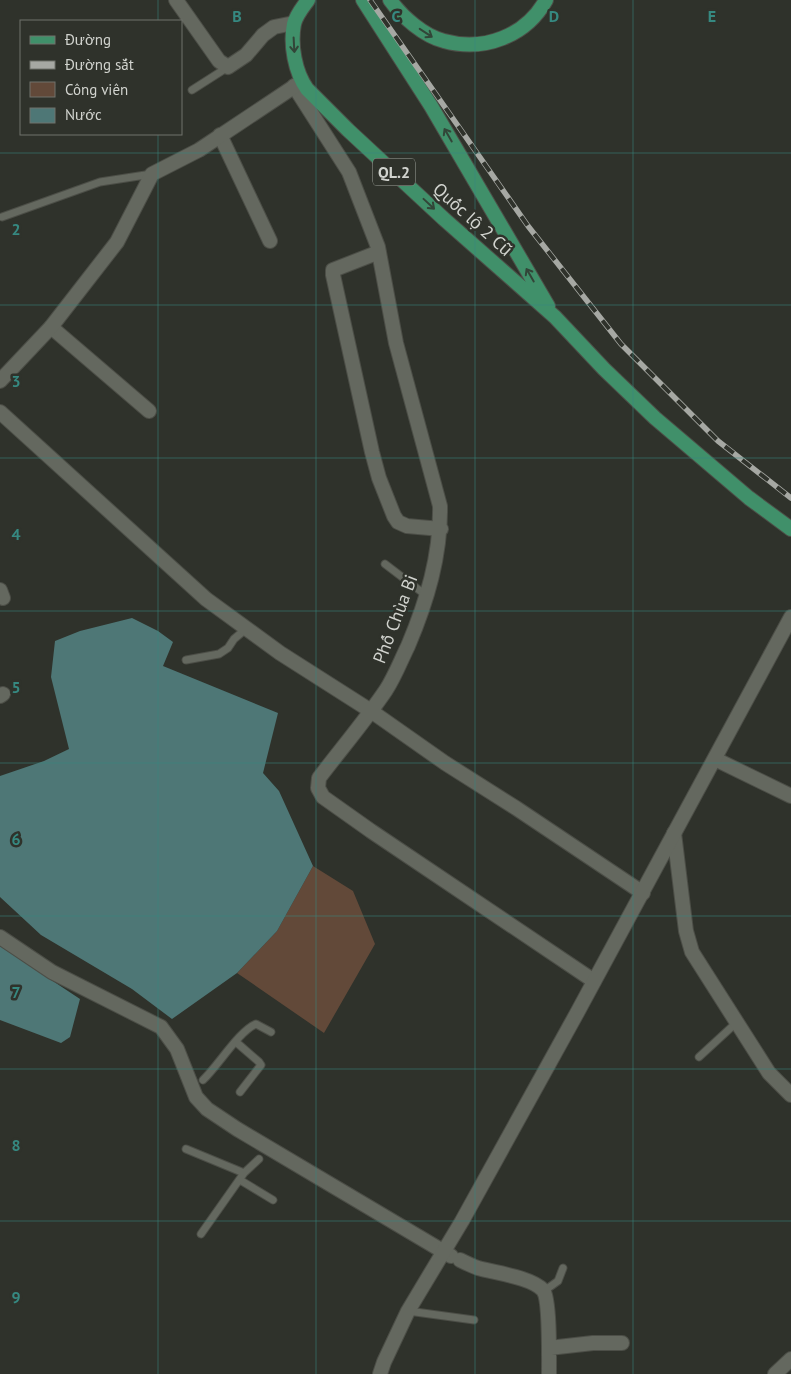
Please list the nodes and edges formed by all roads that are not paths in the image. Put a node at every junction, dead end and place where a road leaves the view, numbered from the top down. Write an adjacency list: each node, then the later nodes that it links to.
1 (176, 0): 7 (street)
2 (308, 0): 6 (main road, Quốc lộ 2 Cũ / QL.2)
3 (363, 0): 15 (main road, Quốc lộ 2 Cũ / QL.2, one-way to 3)
4 (390, 0): 5 (main road, one-way to 5)
5 (546, 0)
6 (294, 24): 7 (street); 8 (main road, Quốc lộ 2 Cũ / QL.2, one-way to 8)
7 (228, 67): 9 (lane)
8 (298, 84): 10 (street); 14 (street, Phố Chùa Bi); 15 (main road, Quốc lộ 2 Cũ / QL.2, one-way to 15)
9 (192, 90)
10 (220, 135): 11 (street); 13 (street)
11 (152, 174): 12 (lane); 16 (street)
12 (2, 217)
13 (270, 241)
14 (379, 252): 21 (street, Phố Chùa Bi); 21 (street)
15 (555, 318): 20 (main road, Quốc lộ 2 Cũ / QL.2)
16 (51, 327): 17 (street); 18 (street)
17 (0, 381)
18 (149, 411)
19 (0, 412): 25 (street)
20 (791, 529)
21 (441, 530): 23 (street, Phố Chùa Bi)
22 (385, 564): 23 (lane)
23 (428, 596): 27 (street, Phố Chùa Bi)
24 (791, 617): 28 (street)
25 (247, 628): 26 (lane); 27 (street)
26 (186, 660)
27 (371, 711): 31 (street); 33 (street, Phố Chùa Bi)
28 (715, 759): 29 (street); 30 (street)
29 (791, 796)
30 (674, 834): 31 (street); 34 (street)
31 (643, 893): 33 (street)
32 (0, 937): 38 (street)
33 (594, 981): 46 (street)
34 (736, 1023): 37 (lane); 40 (street)
35 (271, 1032): 36 (lane)
36 (236, 1042): 38 (lane); 39 (lane)
37 (699, 1057)
38 (197, 1085): 46 (street)
39 (240, 1092)
40 (791, 1095)
41 (186, 1149): 43 (lane)
42 (259, 1159): 43 (lane)
43 (242, 1177): 44 (lane); 45 (lane)
44 (273, 1200)
45 (200, 1234)
46 (452, 1255): 48 (street); 49 (street)
47 (563, 1268): 48 (lane)
48 (544, 1291): 52 (street)
49 (408, 1311): 50 (lane); 54 (street)
50 (474, 1320)
51 (622, 1343): 52 (street)
52 (549, 1348): 55 (street)
53 (791, 1358): 56 (street)
54 (380, 1374)
55 (549, 1374)
56 (775, 1374)

